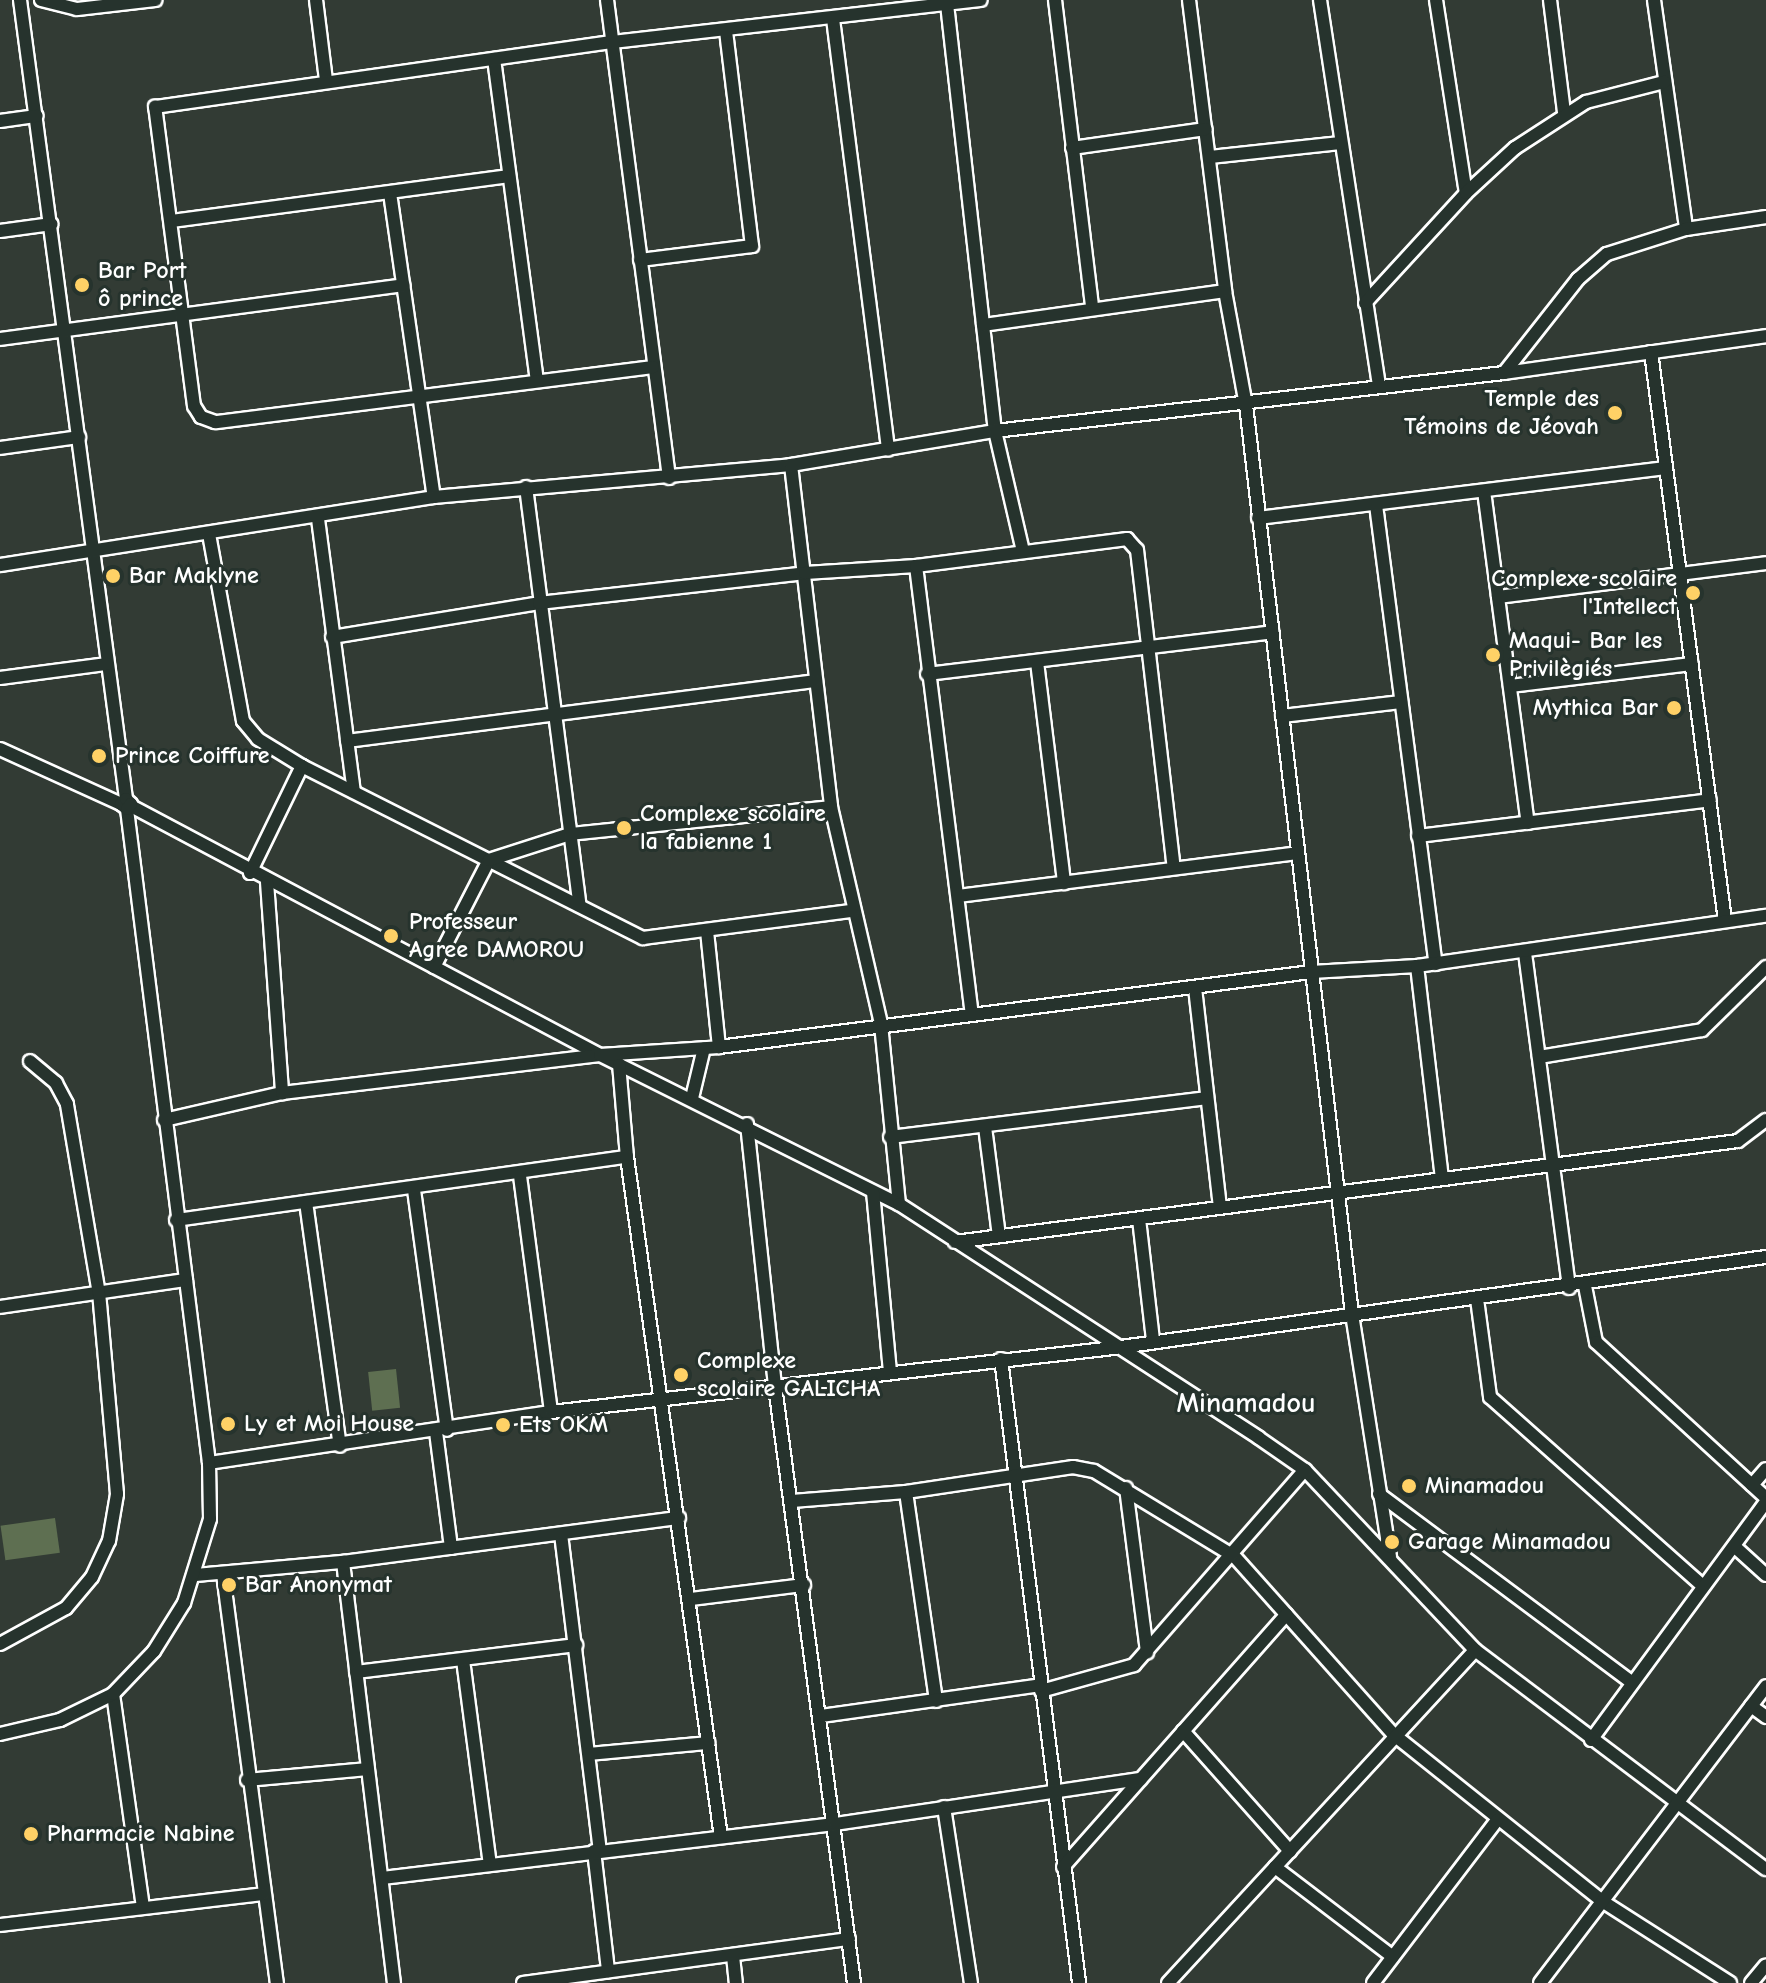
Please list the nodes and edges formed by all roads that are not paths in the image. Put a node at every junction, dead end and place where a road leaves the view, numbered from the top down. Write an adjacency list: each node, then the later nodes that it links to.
1 (20, 0): 21 (street)
2 (41, 0): 3 (street)
3 (155, 0)
4 (316, 0): 18 (street)
5 (607, 0): 16 (street)
6 (981, 0): 13 (street)
7 (1055, 0): 25 (street)
8 (1189, 0): 23 (street)
9 (1320, 0): 24 (street)
10 (1436, 0): 29 (street)
11 (1550, 0): 20 (street)
12 (1654, 0): 19 (street)
13 (947, 4): 14 (street); 41 (street)
14 (833, 19): 15 (street); 55 (street)
15 (726, 31): 16 (street); 35 (street)
16 (612, 42): 17 (street); 35 (street)
17 (494, 59): 18 (street); 27 (street)
18 (326, 80): 31 (street)
19 (1664, 82): 20 (street); 33 (street)
20 (1564, 112): 29 (street)
21 (37, 116): 22 (street); 32 (street)
22 (0, 121)
23 (1206, 129): 25 (street); 26 (street)
24 (1340, 143): 26 (street); 38 (street)
25 (1072, 148): 39 (street)
26 (1210, 157): 37 (street)
27 (509, 176): 28 (street); 48 (street)
28 (390, 193): 31 (street); 36 (street)
29 (1466, 193): 38 (street)
30 (1766, 217): 33 (street)
31 (172, 221): 40 (street)
32 (52, 224): 34 (street); 42 (street)
33 (1686, 229): 47 (street)
34 (0, 231)
35 (640, 260): 46 (street)
36 (403, 285): 40 (street); 50 (street)
37 (1225, 291): 39 (street); 51 (street)
38 (1365, 303): 49 (street)
39 (1092, 307): 41 (street)
40 (183, 316): 42 (street); 50 (street)
41 (983, 325): 52 (street)
42 (66, 329): 44 (street); 53 (street)
43 (1766, 336): 45 (street)
44 (0, 339)
45 (1651, 352): 47 (street); 57 (street)
46 (653, 367): 48 (street); 58 (street)
47 (1504, 373): 49 (street)
48 (537, 380): 50 (street)
49 (1379, 386): 51 (street)
50 (418, 394): 61 (street)
51 (1246, 405): 52 (street); 63 (street)
52 (995, 431): 55 (street); 66 (street)
53 (79, 437): 54 (street); 67 (street)
54 (0, 448)
55 (888, 450): 56 (street)
56 (791, 465): 58 (street); 71 (street)
57 (1666, 468): 60 (street); 72 (street)
58 (669, 478): 59 (street)
59 (526, 487): 61 (street); 74 (street)
60 (1484, 491): 62 (street); 73 (street)
61 (434, 497): 64 (street)
62 (1376, 505): 63 (street); 85 (street)
63 (1258, 518): 75 (street)
64 (318, 519): 65 (street); 76 (street)
65 (209, 534): 67 (street); 90 (street)
66 (1023, 551): 70 (street); 77 (street)
67 (91, 553): 69 (street); 79 (street)
68 (1766, 563): 72 (street)
69 (0, 565)
70 (916, 566): 71 (street); 81 (street)
71 (805, 573): 74 (street); 83 (street)
72 (1680, 574): 73 (street); 80 (street)
73 (1498, 597): 84 (street)
74 (539, 603): 76 (street); 86 (street)
75 (1272, 632): 77 (street); 87 (street)
76 (332, 637): 88 (street)
77 (1150, 648): 78 (street); 100 (street)
78 (1037, 662): 81 (street); 103 (street)
79 (107, 664): 82 (street); 93 (street)
80 (1692, 664): 84 (street); 92 (street)
81 (927, 674): 104 (street)
82 (0, 678)
83 (814, 681): 86 (street); 94 (street)
84 (1510, 686): 95 (street)
85 (1401, 702): 87 (street); 97 (street)
86 (555, 711): 88 (street); 96 (street)
87 (1282, 716): 98 (street)
88 (347, 741): 91 (street)
89 (0, 749): 93 (street)
90 (302, 766): 91 (street); 101 (street)
91 (354, 792): 99 (street)
92 (1710, 800): 95 (street); 108 (street)
93 (126, 805): 101 (street); 128 (street)
94 (831, 807): 96 (street); 106 (street)
95 (1528, 823): 97 (street)
96 (570, 834): 99 (street); 105 (street)
97 (1418, 836): 111 (street)
98 (1297, 853): 100 (street); 115 (street)
99 (489, 860): 105 (street); 113 (street)
100 (1174, 868): 103 (street)
101 (250, 873): 102 (street)
102 (267, 882): 113 (street); 125 (street)
103 (1064, 883): 104 (street)
104 (958, 896): 117 (street)
105 (580, 906): 109 (street)
106 (852, 911): 109 (street); 118 (street)
107 (1766, 916): 108 (street)
108 (1725, 921): 110 (street)
109 (707, 931): 119 (street)
110 (1525, 953): 111 (street); 122 (street)
111 (1436, 964): 112 (street)
112 (1417, 966): 115 (street); 136 (street)
113 (434, 967): 121 (street)
114 (1766, 967): 122 (street)
115 (1311, 972): 116 (street); 138 (street)
116 (1195, 988): 117 (street); 127 (street)
117 (972, 1014): 118 (street)
118 (881, 1024): 119 (street); 132 (street)
119 (719, 1047): 120 (street)
120 (704, 1048): 121 (street); 126 (street)
121 (600, 1055): 124 (street); 125 (street)
122 (1539, 1057): 134 (street)
123 (30, 1061): 151 (street)
124 (619, 1064): 126 (street); 133 (street)
125 (282, 1093): 128 (street)
126 (692, 1098): 130 (street)
127 (1206, 1098): 131 (street); 142 (street)
128 (164, 1120): 144 (street)
129 (1766, 1120): 134 (street)
130 (747, 1124): 139 (street); 159 (street)
131 (985, 1127): 132 (street); 145 (street)
132 (890, 1137): 141 (street)
133 (627, 1157): 135 (street); 160 (street)
134 (1554, 1165): 136 (street); 150 (street)
135 (520, 1176): 137 (street); 161 (street)
136 (1442, 1178): 138 (street)
137 (414, 1190): 140 (street); 162 (street)
138 (1341, 1190): 142 (street); 154 (street)
139 (873, 1192): 141 (street); 158 (street)
140 (306, 1202): 144 (street); 163 (street)
141 (899, 1204): 146 (street)
142 (1220, 1206): 143 (street)
143 (1139, 1219): 145 (street); 155 (street)
144 (176, 1220): 148 (street)
145 (999, 1236): 146 (street)
146 (955, 1242): 156 (street)
147 (1766, 1257): 149 (street)
148 (186, 1280): 151 (street); 164 (street)
149 (1585, 1286): 150 (street); 168 (street)
150 (1569, 1288): 152 (street)
151 (99, 1294): 153 (street); 188 (street)
152 (1477, 1299): 154 (street); 185 (street)
153 (0, 1307)
154 (1352, 1314): 155 (street); 171 (street)
155 (1153, 1340): 156 (street)
156 (1114, 1348): 157 (street); 166 (street)
157 (1001, 1359): 158 (street); 167 (street)
158 (890, 1371): 159 (street)
159 (775, 1386): 160 (street); 173 (street)
160 (663, 1398): 161 (street); 174 (street)
161 (551, 1412): 162 (street)
162 (441, 1431): 163 (street); 177 (street)
163 (340, 1446): 164 (street)
164 (209, 1463): 182 (street)
165 (1766, 1469): 168 (street)
166 (1305, 1470): 178 (street); 179 (street)
167 (1016, 1475): 169 (street); 170 (street); 196 (street)
168 (1752, 1485): 172 (street)
169 (1126, 1488): 178 (street); 191 (street)
170 (906, 1492): 173 (street); 198 (street)
171 (1379, 1494): 179 (street); 194 (street)
172 (1766, 1500): 176 (street)
173 (792, 1501): 184 (street)
174 (679, 1518): 175 (street); 186 (street)
175 (561, 1534): 177 (street); 189 (street)
176 (1734, 1546): 183 (street); 185 (street)
177 (451, 1548): 180 (street)
178 (1234, 1556): 187 (street); 191 (street)
179 (1390, 1557): 190 (street)
180 (343, 1562): 181 (street); 193 (street)
181 (223, 1574): 182 (street); 210 (street)
182 (196, 1575): 197 (street)
183 (1766, 1575)
184 (804, 1585): 186 (street); 200 (street)
185 (1703, 1586): 194 (street)
186 (691, 1599): 206 (street)
187 (1286, 1615): 202 (street); 204 (street)
188 (0, 1644)
189 (576, 1645): 192 (street); 207 (street)
190 (1475, 1650): 204 (street); 205 (street)
191 (1147, 1653): 196 (street)
192 (463, 1660): 193 (street); 219 (street)
193 (356, 1672): 208 (street)
194 (1631, 1682): 205 (street)
195 (1766, 1686): 199 (street)
196 (1041, 1688): 198 (street); 211 (street)
197 (113, 1694): 203 (street); 226 (street)
198 (936, 1701): 200 (street)
199 (1751, 1706): 201 (street); 212 (street)
200 (821, 1716): 215 (street)
201 (1766, 1717)
202 (1183, 1731): 209 (street); 218 (street)
203 (0, 1734)
204 (1393, 1734): 214 (street); 218 (street)
205 (1591, 1740): 212 (street)
206 (708, 1743): 207 (street); 216 (street)
207 (589, 1754): 217 (street)
208 (368, 1769): 210 (street); 223 (street)
209 (1141, 1779): 211 (street); 220 (street)
210 (247, 1780): 224 (street)
211 (1054, 1792): 213 (street); 220 (street)
212 (1677, 1804): 222 (street); 225 (street)
213 (944, 1807): 215 (street); 238 (street)
214 (1497, 1820): 225 (street); 230 (street)
215 (835, 1824): 216 (street); 228 (street)
216 (721, 1837): 217 (street)
217 (597, 1851): 219 (street); 232 (street)
218 (1290, 1851): 221 (street)
219 (490, 1864): 223 (street)
220 (1063, 1867): 239 (street)
221 (1275, 1867): 230 (street); 240 (street)
222 (1766, 1869)
223 (382, 1878): 234 (street)
224 (263, 1894): 226 (street); 233 (street)
225 (1602, 1901): 242 (street); 243 (street)
226 (143, 1908): 227 (street)
227 (0, 1925)
228 (849, 1939): 229 (street); 237 (street)
229 (733, 1956): 232 (street); 236 (street)
230 (1393, 1957): 241 (street)
231 (1766, 1965): 244 (street)
232 (613, 1975): 235 (street)
233 (277, 1983)
234 (394, 1983)
235 (525, 1983)
236 (736, 1983)
237 (854, 1983)
238 (971, 1983)
239 (1079, 1983)
240 (1168, 1983)
241 (1373, 1983)
242 (1540, 1983)
243 (1730, 1983)
244 (1751, 1983)

